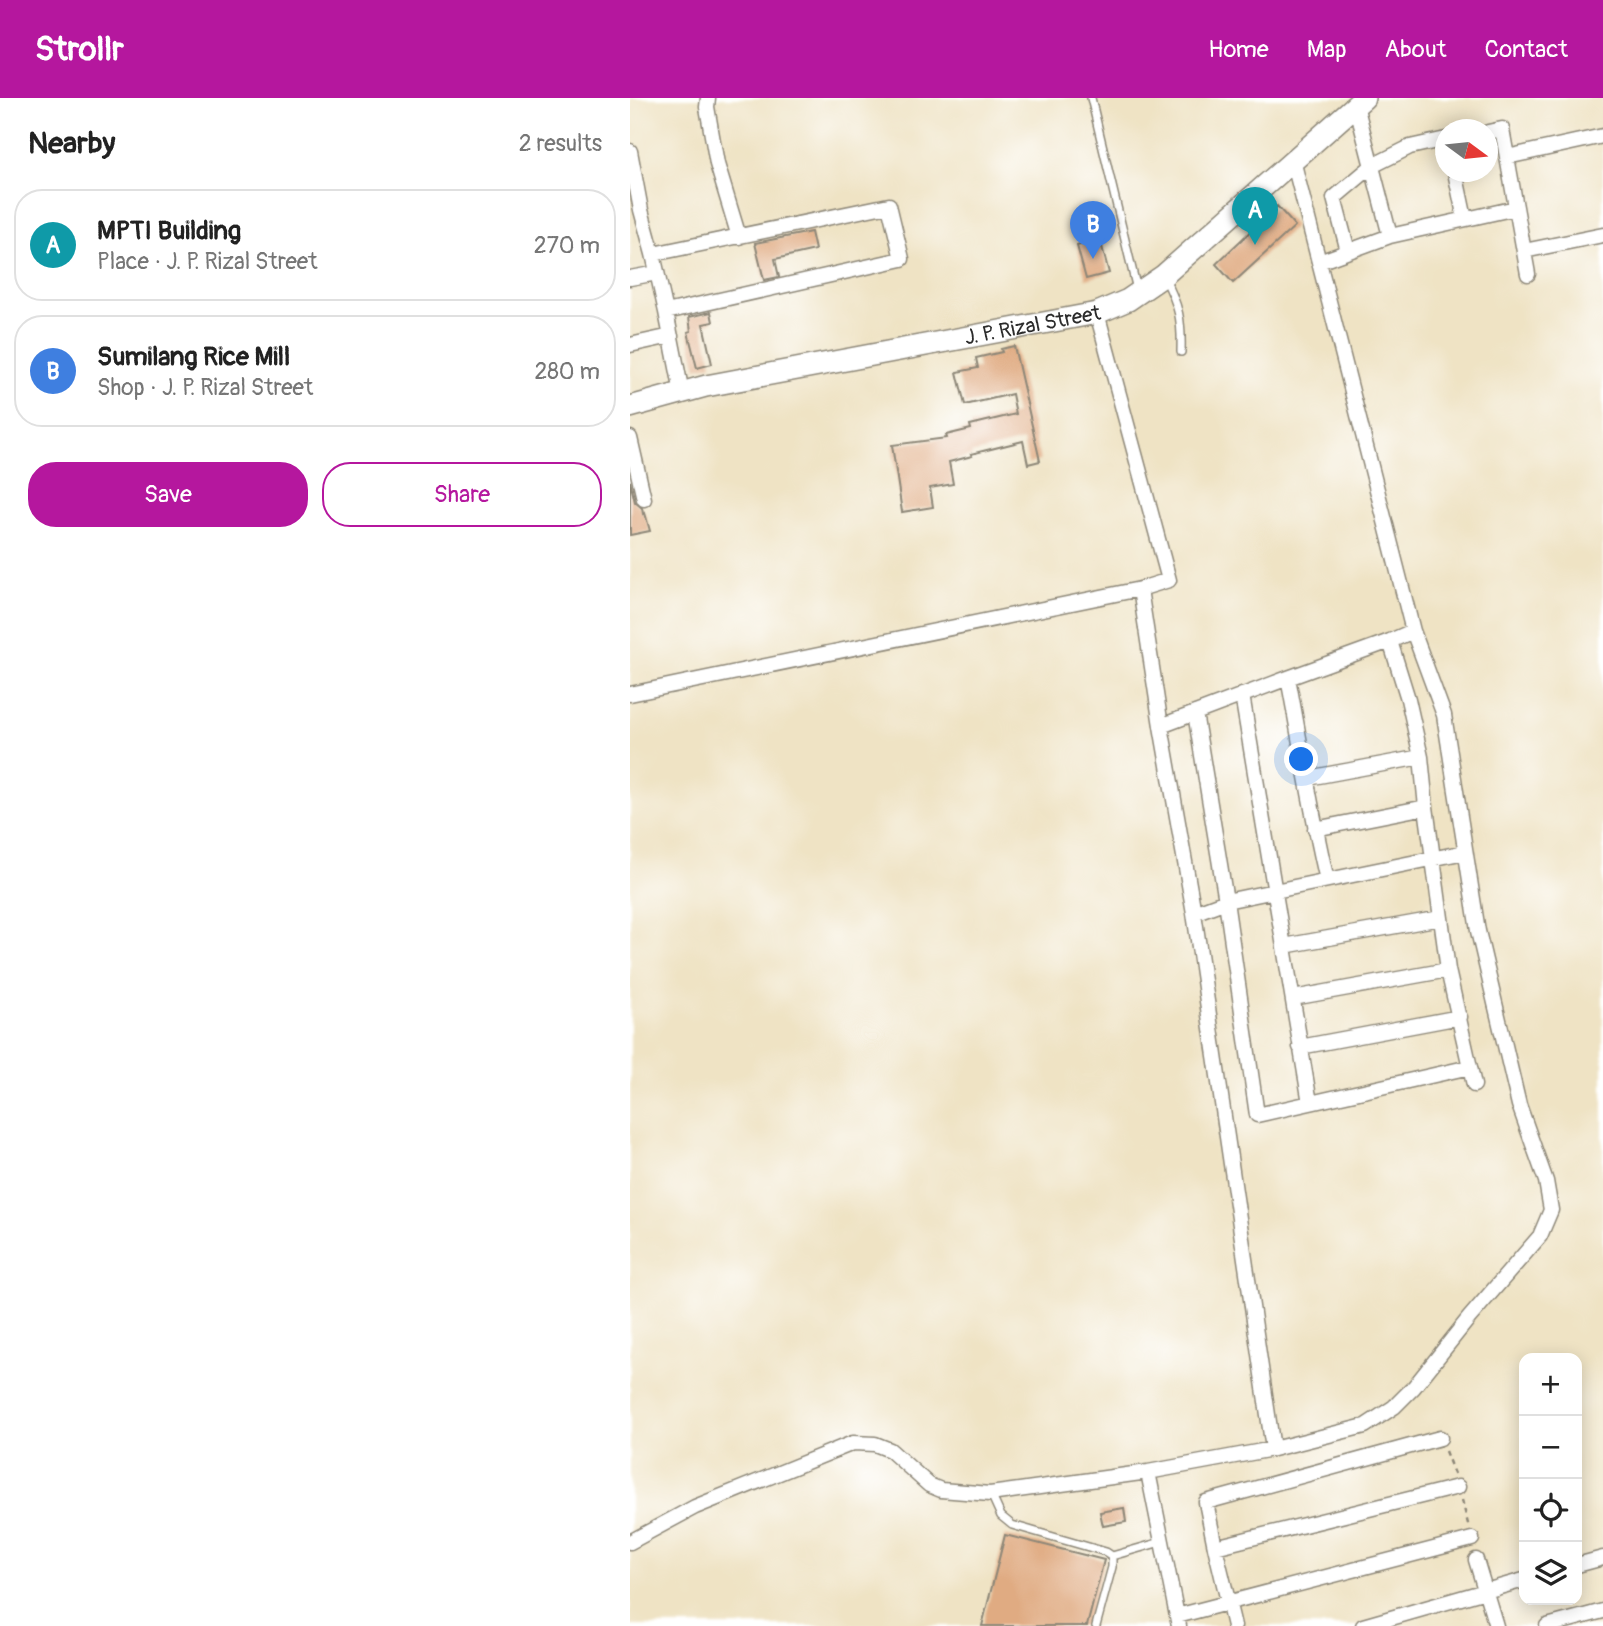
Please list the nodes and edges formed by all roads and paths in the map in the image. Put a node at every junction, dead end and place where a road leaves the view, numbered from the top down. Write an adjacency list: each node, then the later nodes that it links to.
1 (708, 98): 17 (street)
2 (1091, 98): 26 (lane)
3 (1360, 102): 9 (main road, J. P. Rizal Street); 10 (street)
4 (1498, 130): 8 (street)
5 (1603, 136): 8 (street)
6 (1435, 141): 10 (street)
7 (630, 151): 13 (street)
8 (1507, 157): 12 (street)
9 (1293, 160): 21 (street); 24 (main road, J. P. Rizal Street)
10 (1372, 166): 16 (street); 18 (street)
11 (1457, 182): 14 (street)
12 (1516, 208): 14 (street); 19 (street)
13 (635, 211): 20 (street)
14 (1465, 219): 16 (street)
15 (1603, 235): 19 (street)
16 (1390, 236): 18 (street)
17 (739, 237): 20 (street); 27 (street)
18 (1348, 251): 21 (street)
19 (1524, 251): 23 (street)
20 (653, 254): 22 (street)
21 (1319, 262): 37 (street)
22 (657, 273): 25 (street); 27 (street)
23 (1528, 274)
24 (1163, 276): 26 (main road, J. P. Rizal Street); 31 (lane)
25 (630, 278)
26 (1138, 294): 28 (main road, J. P. Rizal Street)
27 (666, 312): 29 (street)
28 (1097, 313): 32 (main road, J. P. Rizal Street); 36 (street)
29 (671, 336): 30 (street); 32 (street)
30 (630, 345)
31 (1181, 352)
32 (682, 393): 33 (main road, J. P. Rizal Street)
33 (630, 407)
34 (630, 438): 35 (street)
35 (644, 499)
36 (1140, 589): 40 (street); 43 (street)
37 (1413, 631): 38 (street); 48 (street)
38 (1390, 642): 39 (street); 44 (street)
39 (1288, 678): 41 (street); 45 (street)
40 (630, 694)
41 (1242, 695): 42 (street); 51 (street)
42 (1195, 713): 43 (street); 52 (street)
43 (1161, 726): 53 (street)
44 (1421, 757): 45 (street); 46 (street)
45 (1307, 778): 47 (street)
46 (1426, 807): 47 (street); 49 (street)
47 (1315, 829): 50 (street)
48 (1465, 852): 49 (street); 64 (street)
49 (1434, 859): 50 (street); 54 (street)
50 (1327, 880): 51 (street)
51 (1276, 891): 52 (street); 55 (street)
52 (1226, 901): 53 (street); 62 (street)
53 (1194, 913): 64 (street)
54 (1441, 918): 55 (street); 56 (street)
55 (1284, 946): 57 (street)
56 (1448, 970): 57 (street); 58 (street)
57 (1293, 998): 59 (street)
58 (1460, 1017): 59 (street); 60 (street)
59 (1300, 1047): 62 (street)
60 (1470, 1068): 61 (street); 62 (street)
61 (1474, 1085)
62 (1310, 1103)
63 (1440, 1438): 71 (street)
64 (1273, 1450): 65 (street)
65 (1148, 1472): 67 (street); 70 (street)
66 (1458, 1486): 71 (street)
67 (990, 1494): 69 (street); 72 (lane)
68 (1472, 1539): 78 (street)
69 (630, 1542)
70 (1162, 1542): 72 (lane); 80 (street)
71 (1215, 1546): 78 (street)
72 (1112, 1556): 81 (lane)
73 (1603, 1558): 75 (street)
74 (1476, 1560): 77 (street)
75 (1582, 1564)
76 (1519, 1581): 77 (street)
77 (1486, 1590): 83 (street); 84 (street)
78 (1228, 1604): 80 (street); 82 (street)
79 (1603, 1611): 85 (street)
80 (1178, 1621)
81 (1096, 1626)
82 (1234, 1626)
83 (1363, 1626)
84 (1496, 1626)
85 (1547, 1626)

